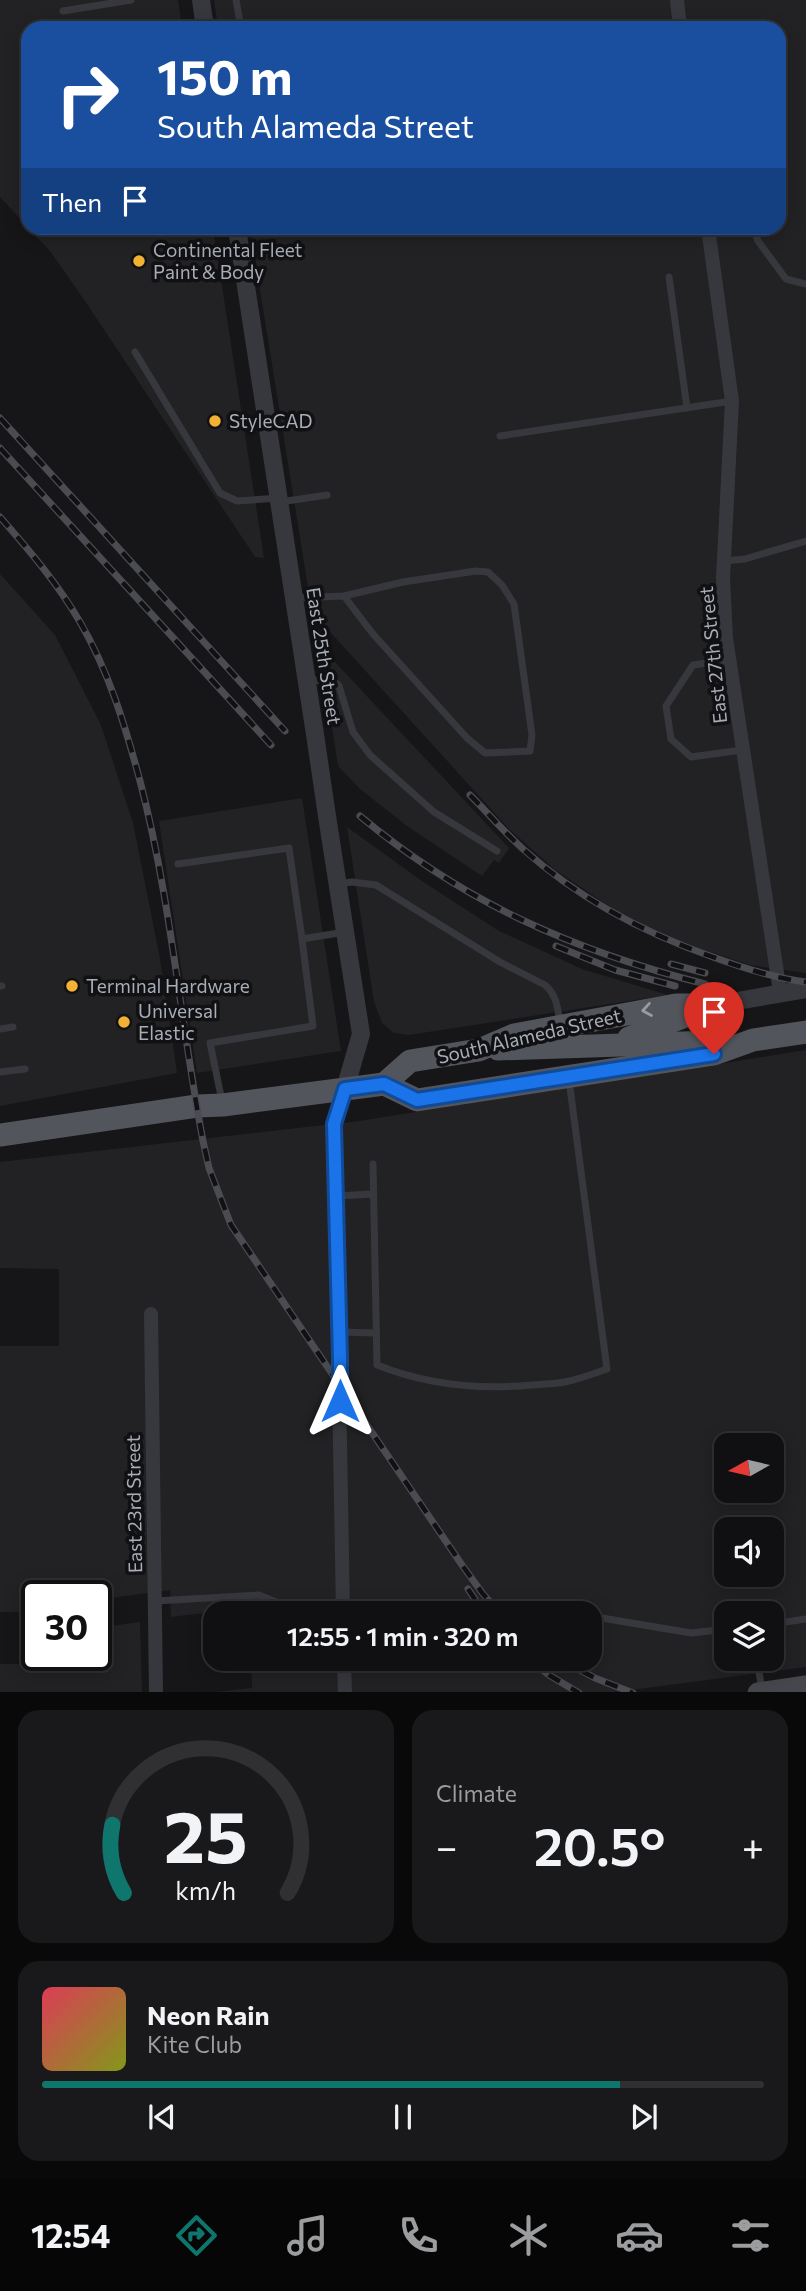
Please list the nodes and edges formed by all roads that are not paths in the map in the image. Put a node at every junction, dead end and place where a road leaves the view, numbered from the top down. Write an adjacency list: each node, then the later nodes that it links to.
1 (131, 0): 5 (lane)
2 (201, 0): 6 (street)
3 (236, 0): 7 (lane)
4 (677, 0): 8 (street)
5 (63, 11)
6 (204, 21)
7 (240, 21)
8 (679, 21)
9 (238, 235): 19 (street, East 25th Street)
10 (709, 235): 15 (street, East 27th Street)
11 (755, 235): 13 (lane)
12 (669, 277): 16 (lane)
13 (806, 284)
14 (135, 352): 19 (lane)
15 (732, 401): 16 (lane); 21 (street, East 27th Street)
16 (687, 408): 17 (lane)
17 (500, 436)
18 (327, 495): 19 (lane)
19 (280, 500): 23 (street, East 25th Street)
20 (806, 541): 21 (lane)
21 (724, 561): 24 (street, East 27th Street)
22 (344, 596): 22 (lane); 23 (lane)
23 (293, 598): 25 (street, East 25th Street)
24 (729, 660): 26 (street, East 27th Street); 26 (lane)
25 (306, 678): 27 (lane); 29 (street, East 25th Street, bridge)
26 (743, 750): 33 (street, East 27th Street)
27 (497, 851)
28 (178, 864): 31 (lane)
29 (338, 884): 30 (street, East 25th Street); 35 (lane)
30 (346, 932): 31 (lane); 47 (street, East 25th Street)
31 (302, 939): 48 (lane)
32 (806, 989): 33 (street, South Alameda Street)
33 (780, 992): 34 (street, South Alameda Street)
34 (714, 1005): 35 (main road, South Alameda Street, one-way to 35); 40 (main road)
35 (560, 1025): 41 (main road, South Alameda Street)
36 (13, 1027): 37 (lane)
37 (0, 1029)
38 (806, 1032): 39 (main road, South Alameda Street)
39 (753, 1040): 40 (main road); 44 (main road, South Alameda Street)
40 (611, 1045): 41 (main road); 46 (main road)
41 (479, 1050): 45 (main road, South Alameda Street)
42 (25, 1069): 43 (lane)
43 (0, 1072)
44 (568, 1076): 46 (main road, South Alameda Street); 55 (lane)
45 (384, 1084): 46 (main road, South Alameda Street); 47 (main road)
46 (512, 1086)
47 (345, 1089): 48 (main road); 52 (street)
48 (223, 1105): 49 (main road)
49 (0, 1135)
50 (373, 1164): 51 (lane)
51 (373, 1194): 52 (lane); 55 (lane)
52 (336, 1196): 54 (street)
53 (151, 1314): 56 (street, East 23rd Street)
54 (340, 1332): 55 (lane); 58 (street)
55 (376, 1333)
56 (155, 1601): 57 (lane); 66 (street, East 23rd Street)
57 (273, 1601)
58 (343, 1601)
59 (602, 1618): 62 (lane)
60 (806, 1619): 61 (lane)
61 (784, 1622)
62 (714, 1630)
63 (344, 1671): 67 (street)
64 (758, 1671): 68 (lane)
65 (806, 1686): 68 (main road)
66 (156, 1692)
67 (345, 1692)
68 (760, 1692)

